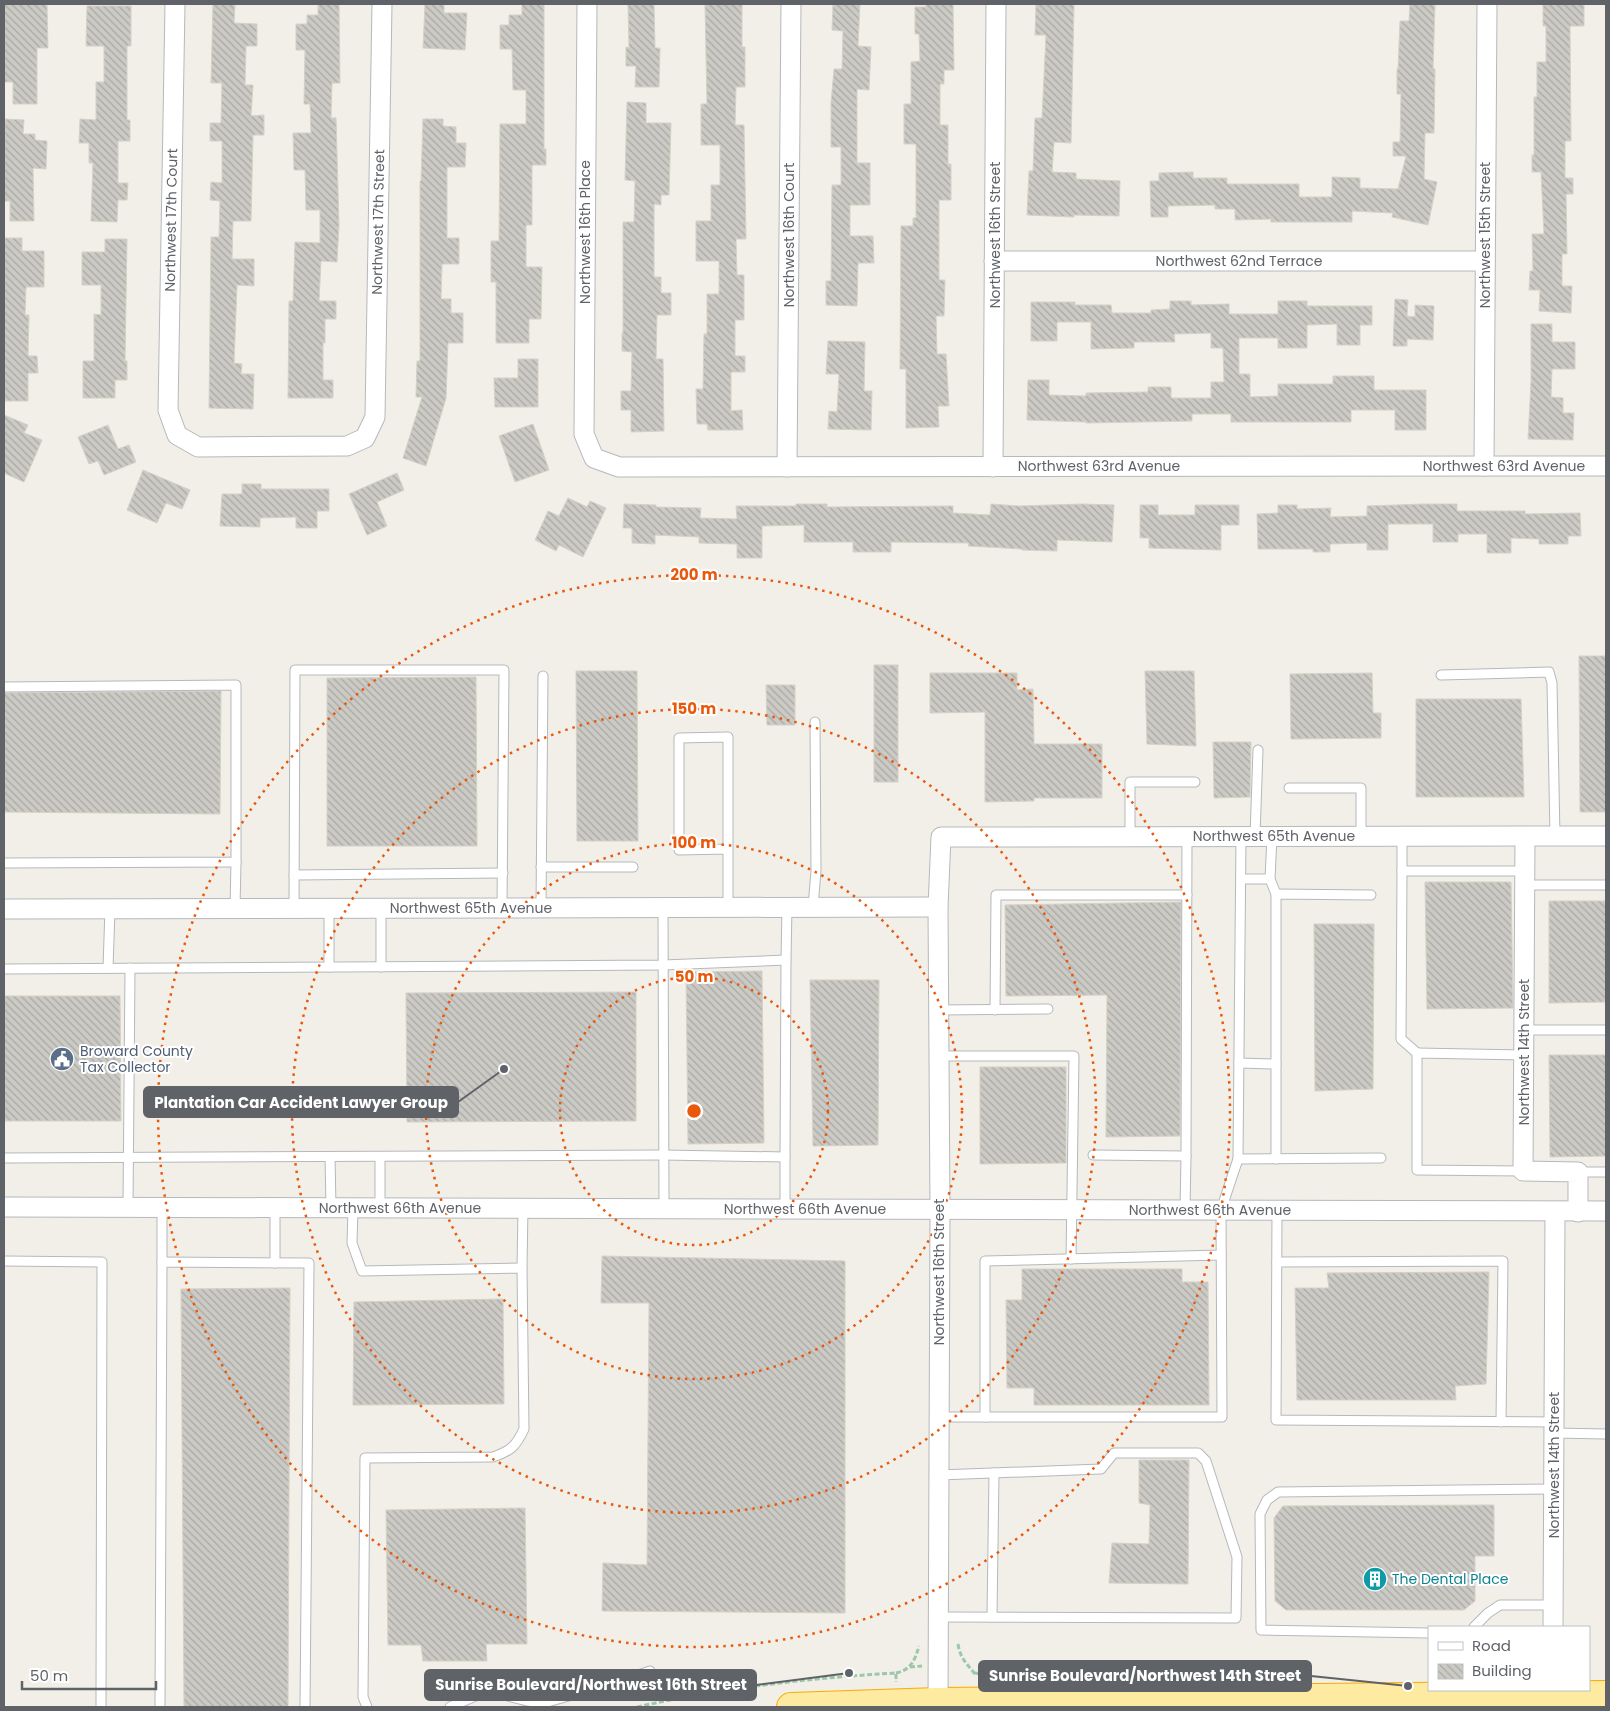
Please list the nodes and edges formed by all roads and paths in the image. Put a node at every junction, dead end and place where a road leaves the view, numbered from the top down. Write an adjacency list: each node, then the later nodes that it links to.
1 (175, 4): 9 (street, Northwest 17th Court)
2 (382, 4): 9 (street, Northwest 17th Street)
3 (587, 4): 10 (street, Northwest 16th Place)
4 (791, 4): 13 (street, Northwest 16th Court)
5 (996, 4): 7 (street, Northwest 16th Street)
6 (1487, 4): 8 (street, Northwest 15th Street)
7 (994, 261): 8 (street, Northwest 62nd Terrace); 14 (street, Northwest 16th Street)
8 (1484, 261): 11 (street, Northwest 15th Street)
9 (365, 438)
10 (594, 458): 13 (street, Northwest 63rd Avenue)
11 (1484, 466): 12 (street, Northwest 63rd Avenue); 14 (street, Northwest 63rd Avenue)
12 (1606, 466)
13 (787, 467): 14 (street, Northwest 63rd Avenue)
14 (993, 467)
15 (543, 676): 35 (lane)
16 (1441, 676): 25 (lane)
17 (4, 687): 32 (lane)
18 (815, 722): 48 (lane)
19 (1258, 750): 24 (lane)
20 (1196, 782): 23 (lane)
21 (1289, 788): 28 (lane)
22 (1187, 835): 23 (street, Northwest 65th Avenue); 24 (street, Northwest 65th Avenue); 44 (lane)
23 (1130, 836): 27 (street, Northwest 65th Avenue)
24 (1256, 836): 28 (street, Northwest 65th Avenue); 40 (lane); 41 (lane)
25 (1555, 836): 26 (street, Northwest 65th Avenue); 30 (street, Northwest 65th Avenue)
26 (1606, 836)
27 (941, 837): 49 (street, Northwest 16th Street)
28 (1361, 837): 29 (street, Northwest 65th Avenue)
29 (1402, 837): 30 (street, Northwest 65th Avenue); 36 (lane)
30 (1525, 838): 39 (street, Northwest 14th Street)
31 (728, 849): 31 (lane); 46 (lane)
32 (236, 862): 33 (lane); 50 (lane)
33 (4, 863)
34 (633, 866): 35 (lane)
35 (541, 867): 55 (lane)
36 (1402, 871): 39 (lane); 71 (lane)
37 (503, 873): 38 (lane); 38 (lane); 54 (lane)
38 (294, 875): 51 (lane)
39 (1525, 878): 42 (lane); 69 (street, Northwest 14th Street)
40 (1241, 879): 41 (lane); 74 (lane)
41 (1270, 879): 43 (lane)
42 (1606, 885)
43 (1276, 894): 45 (lane); 75 (lane)
44 (1187, 895): 68 (lane); 79 (lane)
45 (1371, 896)
46 (728, 907): 47 (street, Northwest 65th Avenue); 56 (street, Northwest 65th Avenue)
47 (787, 907): 48 (street, Northwest 65th Avenue); 59 (lane)
48 (813, 907): 49 (street, Northwest 65th Avenue)
49 (938, 907): 67 (street, Northwest 16th Street)
50 (235, 908): 51 (street, Northwest 65th Avenue); 58 (street, Northwest 65th Avenue)
51 (294, 908): 52 (street, Northwest 65th Avenue)
52 (329, 908): 53 (street, Northwest 65th Avenue); 61 (lane)
53 (381, 908): 54 (street, Northwest 65th Avenue); 62 (lane)
54 (502, 908): 55 (street, Northwest 65th Avenue)
55 (540, 908): 56 (street, Northwest 65th Avenue)
56 (663, 908): 60 (lane)
57 (4, 909): 58 (street, Northwest 65th Avenue)
58 (110, 909): 63 (lane)
59 (786, 960): 60 (lane); 81 (lane)
60 (662, 965): 62 (lane); 76 (lane)
61 (329, 967): 62 (lane); 64 (lane)
62 (381, 967)
63 (108, 968): 64 (lane); 65 (lane)
64 (130, 968): 83 (lane)
65 (4, 969)
66 (1048, 1009): 68 (lane)
67 (938, 1010): 68 (lane); 73 (street, Northwest 16th Street)
68 (995, 1010)
69 (1524, 1030): 70 (lane); 72 (street, Northwest 14th Street)
70 (1606, 1030)
71 (1417, 1053): 72 (lane); 87 (lane)
72 (1524, 1055): 87 (street, Northwest 14th Street)
73 (938, 1056): 100 (street, Northwest 16th Street); 101 (lane)
74 (1239, 1064): 75 (lane); 86 (lane)
75 (1276, 1064): 84 (lane)
76 (663, 1155): 78 (lane); 81 (lane); 98 (lane)
77 (1093, 1155): 79 (lane)
78 (380, 1156): 80 (lane); 96 (lane)
79 (1186, 1156): 102 (lane)
80 (330, 1157): 83 (lane); 94 (lane)
81 (785, 1157): 99 (lane)
82 (4, 1158): 83 (lane)
83 (129, 1158): 91 (lane)
84 (1276, 1158): 85 (lane); 86 (lane)
85 (1380, 1158)
86 (1238, 1159): 103 (lane)
87 (1523, 1171): 88 (street)
88 (1578, 1172): 89 (lane); 107 (street)
89 (1606, 1172)
90 (4, 1207): 91 (street, Northwest 66th Avenue)
91 (128, 1207): 92 (street, Northwest 66th Avenue)
92 (162, 1207): 93 (street, Northwest 66th Avenue); 111 (lane)
93 (275, 1207): 94 (street, Northwest 66th Avenue); 112 (lane)
94 (331, 1207): 95 (street, Northwest 66th Avenue)
95 (353, 1208): 96 (street, Northwest 66th Avenue); 114 (lane)
96 (380, 1208): 97 (street, Northwest 66th Avenue)
97 (523, 1208): 98 (street, Northwest 66th Avenue); 114 (lane)
98 (664, 1208): 99 (street, Northwest 66th Avenue)
99 (785, 1209): 100 (street, Northwest 66th Avenue)
100 (940, 1209): 101 (street, Northwest 66th Avenue); 115 (street, Northwest 16th Street)
101 (1072, 1210): 102 (street, Northwest 66th Avenue); 109 (lane)
102 (1185, 1210): 103 (street, Northwest 66th Avenue)
103 (1221, 1210): 104 (street, Northwest 66th Avenue); 108 (lane)
104 (1277, 1210): 106 (street, Northwest 66th Avenue); 113 (lane)
105 (1606, 1211): 107 (street, Northwest 66th Avenue)
106 (1556, 1212): 107 (street, Northwest 66th Avenue); 118 (street, Northwest 14th Street)
107 (1578, 1212)
108 (1221, 1255): 109 (lane); 116 (lane)
109 (1071, 1259): 116 (lane)
110 (4, 1261): 137 (lane)
111 (162, 1262): 112 (lane); 138 (lane)
112 (275, 1262): 139 (lane)
113 (1277, 1262): 117 (lane); 117 (lane)
114 (522, 1268): 140 (lane)
115 (939, 1417): 116 (lane); 121 (street, Northwest 16th Street)
116 (985, 1417)
117 (1501, 1422): 118 (lane)
118 (1554, 1428): 119 (lane); 122 (street, Northwest 14th Street)
119 (1606, 1434)
120 (994, 1473): 121 (lane); 125 (lane); 125 (lane)
121 (938, 1475): 124 (street, Northwest 16th Street)
122 (1554, 1489): 123 (street, Northwest 14th Street); 128 (lane)
123 (1554, 1605): 126 (lane); 127 (street, Northwest 14th Street)
124 (938, 1617): 125 (lane); 136 (street, Northwest 16th Street)
125 (992, 1618)
126 (1475, 1626)
127 (1554, 1626)
128 (1428, 1633)
129 (958, 1644): 135 (path)
130 (919, 1645): 132 (path)
131 (650, 1671): 141 (lane)
132 (896, 1673)
133 (1606, 1696): 134 (highway)
134 (1549, 1697): 135 (highway)
135 (976, 1702): 136 (highway)
136 (938, 1704): 142 (highway)
137 (101, 1707)
138 (160, 1707)
139 (305, 1707)
140 (367, 1707)
141 (450, 1707)
142 (791, 1707)

